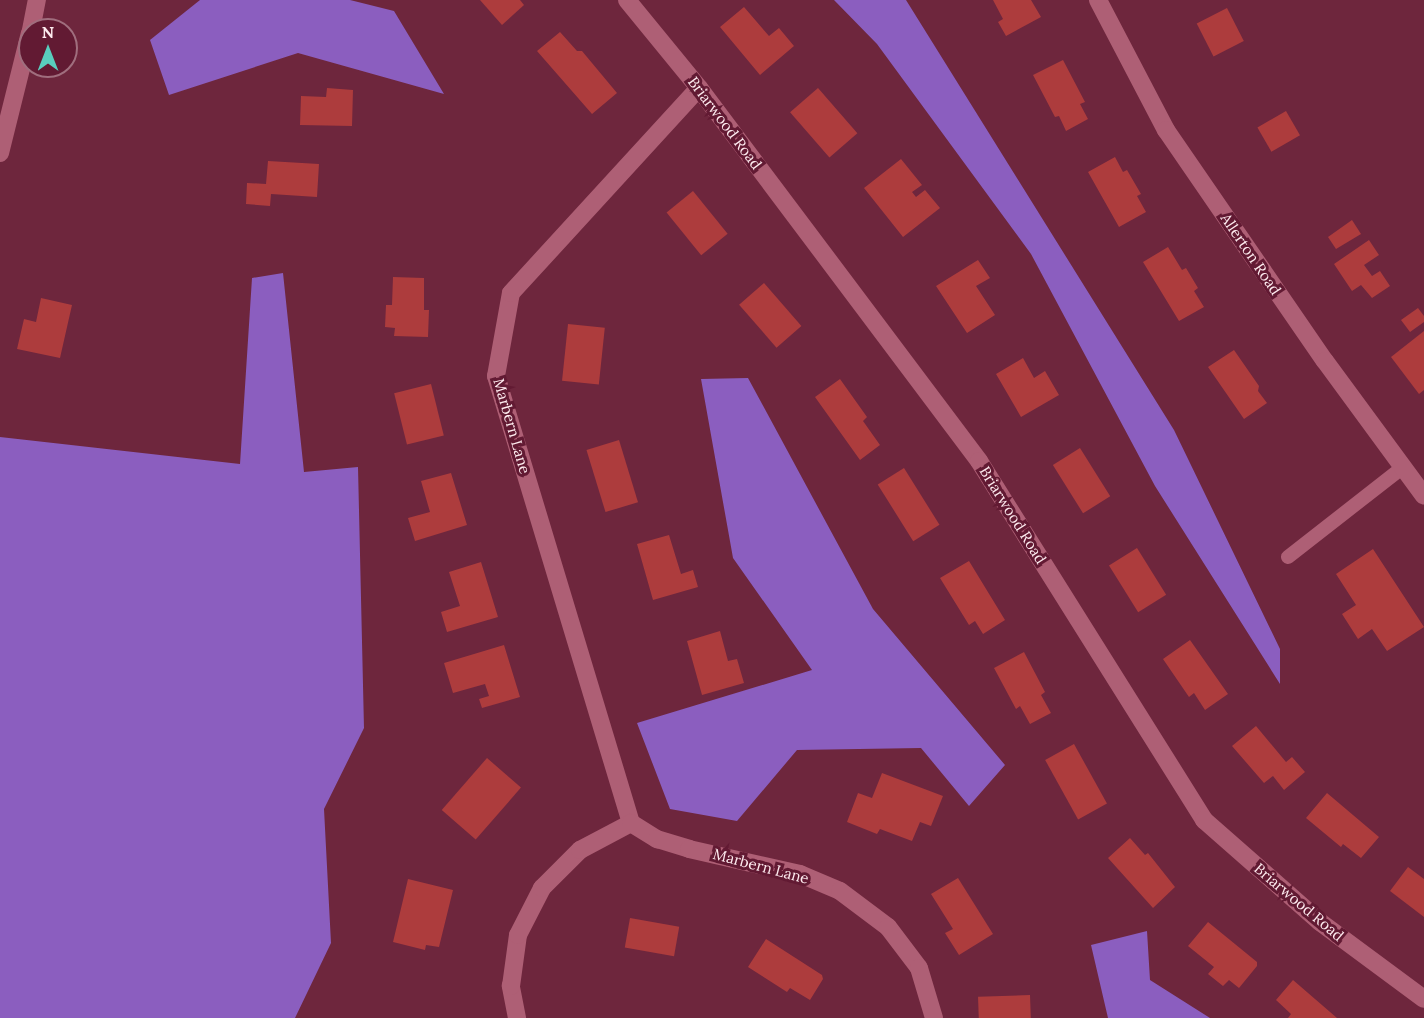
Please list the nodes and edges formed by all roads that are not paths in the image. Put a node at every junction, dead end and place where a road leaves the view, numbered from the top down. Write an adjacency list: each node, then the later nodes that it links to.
1 (37, 0): 4 (street)
2 (627, 0): 6 (street, Briarwood Road)
3 (1098, 0): 8 (street, Allerton Road)
4 (33, 18)
5 (19, 78): 7 (street)
6 (699, 88): 11 (street, Marbern Lane); 12 (street, Briarwood Road)
7 (0, 153)
8 (1403, 467): 9 (street, Allerton Road); 10 (lane)
9 (1424, 496)
10 (1288, 557)
11 (631, 823): 13 (street); 14 (street, Marbern Lane)
12 (1424, 999)
13 (517, 1018)
14 (934, 1018)

